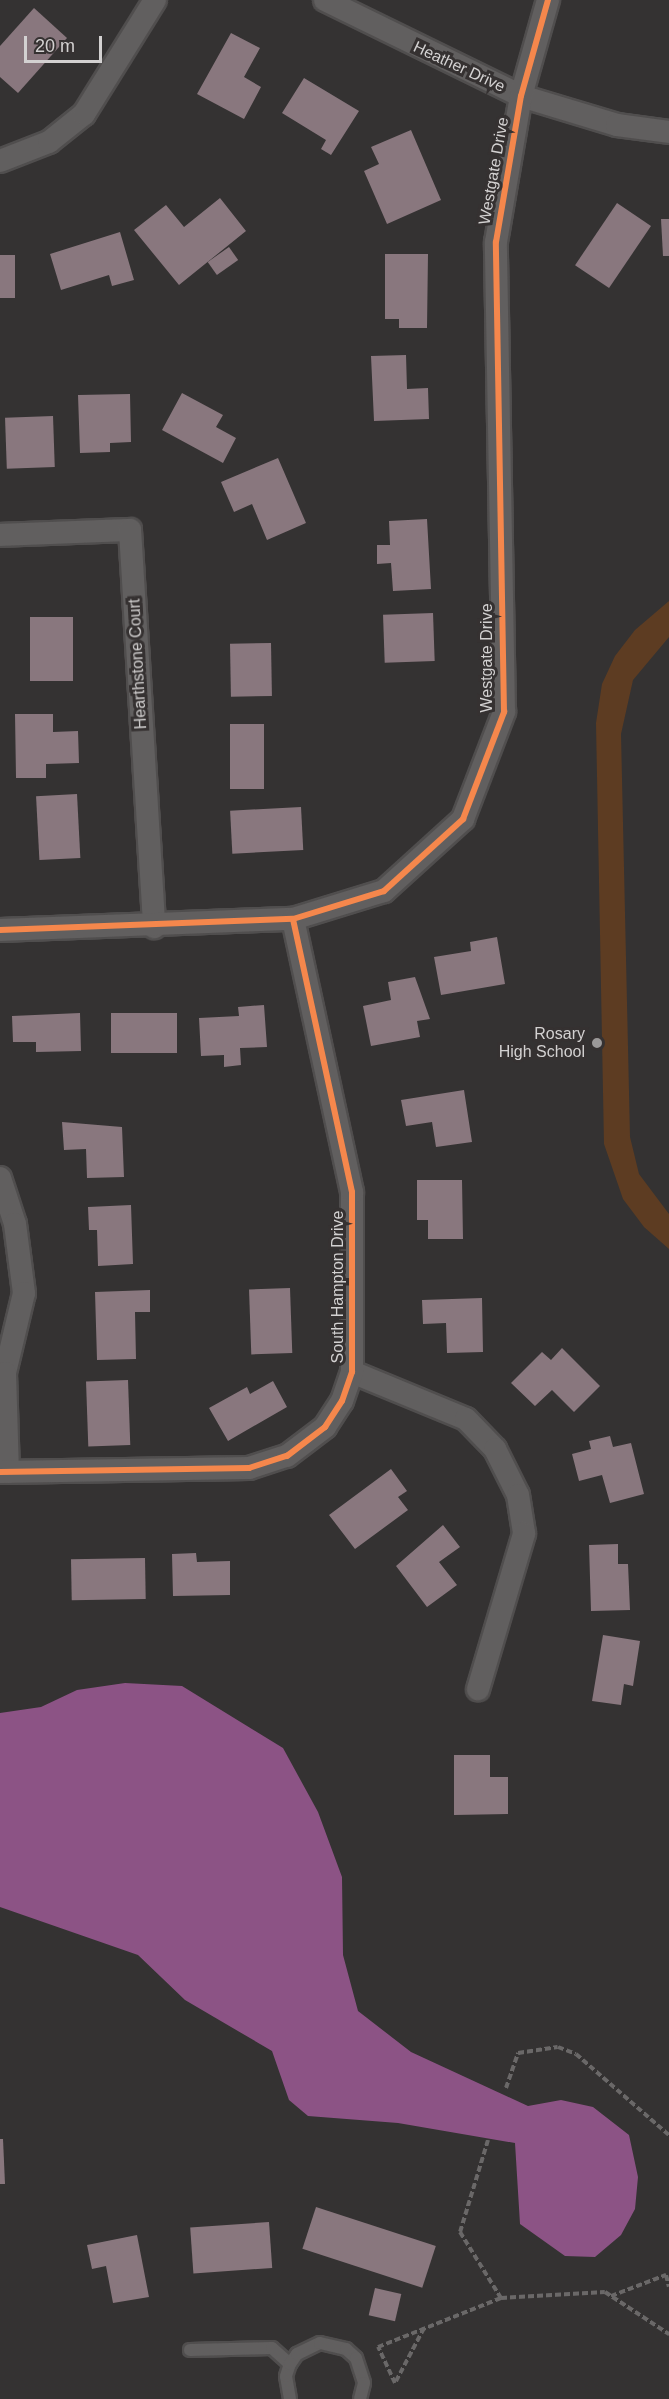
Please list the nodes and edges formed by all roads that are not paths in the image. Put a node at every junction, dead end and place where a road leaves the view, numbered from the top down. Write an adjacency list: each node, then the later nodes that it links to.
1 (155, 0): 6 (street)
2 (325, 0): 4 (street, Heather Drive)
3 (548, 0): 4 (street, Westgate Drive)
4 (521, 96): 5 (street, Heather Drive); 8 (street, Westgate Drive)
5 (669, 132)
6 (0, 161)
7 (0, 535): 9 (street, Hearthstone Court)
8 (293, 919): 9 (street, Westgate Drive); 12 (street, South Hampton Drive)
9 (154, 927): 10 (street, Westgate Drive)
10 (0, 930)
11 (0, 1178): 13 (street)
12 (352, 1372): 13 (street, South Hampton Drive); 14 (street)
13 (4, 1472)
14 (478, 1689)
15 (190, 2350): 16 (lane)
16 (290, 2364): 17 (lane); 18 (lane)
17 (290, 2399)
18 (360, 2399)

